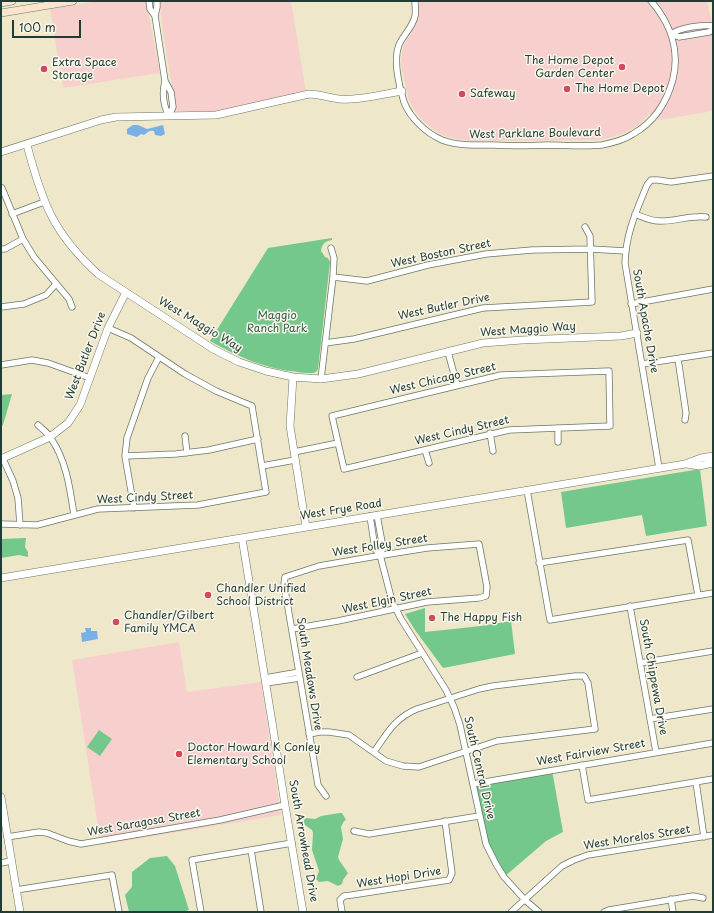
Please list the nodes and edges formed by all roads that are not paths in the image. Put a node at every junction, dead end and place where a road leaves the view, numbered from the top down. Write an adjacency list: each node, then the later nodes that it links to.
1 (12, 1): 7 (main road)
2 (73, 1): 8 (main road)
3 (149, 1): 9 (street)
4 (157, 1): 9 (street)
5 (415, 1): 13 (street, West Parklane Boulevard)
6 (651, 1): 12 (street, West Parklane Boulevard)
7 (1, 3)
8 (1, 13)
9 (155, 16): 14 (street)
10 (713, 26): 12 (street)
11 (713, 30): 12 (street)
12 (672, 34): 13 (street, West Parklane Boulevard)
13 (402, 91): 14 (street)
14 (169, 116): 15 (street)
15 (26, 145): 16 (street); 19 (street, West Maggio Way)
16 (1, 152)
17 (713, 176): 21 (street, South Apache Drive)
18 (2, 188): 20 (street)
19 (44, 202): 20 (street); 32 (street, West Maggio Way)
20 (12, 214): 24 (street)
21 (635, 214): 22 (street); 28 (street, South Apache Drive)
22 (706, 217)
23 (585, 227): 27 (street)
24 (24, 239): 26 (street); 30 (street)
25 (331, 248): 29 (street)
26 (1, 249)
27 (591, 249): 28 (street, West Boston Street); 29 (street, West Boston Street); 38 (street, West Butler Drive)
28 (625, 251): 33 (street, South Apache Drive)
29 (333, 277): 38 (street)
30 (56, 284): 34 (street); 35 (street)
31 (713, 289): 33 (street)
32 (126, 292): 36 (street, West Butler Drive); 45 (street, West Maggio Way)
33 (632, 304): 37 (street, South Apache Drive)
34 (1, 307)
35 (72, 307)
36 (108, 328): 41 (street); 46 (street, West Butler Drive)
37 (637, 333): 39 (street, West Maggio Way); 43 (street, South Apache Drive)
38 (325, 343): 47 (street)
39 (448, 352): 47 (street, West Maggio Way); 48 (street)
40 (713, 353): 42 (street)
41 (159, 356): 56 (street); 63 (street)
42 (678, 359): 43 (street); 49 (street)
43 (642, 364): 71 (street, South Apache Drive)
44 (1, 365): 46 (street)
45 (293, 377): 47 (street, West Maggio Way); 61 (street)
46 (90, 378): 55 (street, West Butler Drive)
47 (321, 379)
48 (457, 385): 51 (street, West Chicago Street); 58 (street, West Chicago Street)
49 (685, 420)
50 (38, 425): 55 (street)
51 (610, 426): 52 (street, West Cindy Street)
52 (558, 428): 53 (street, West Cindy Street); 57 (street)
53 (490, 433): 59 (street, West Cindy Street); 60 (street)
54 (185, 436): 62 (street)
55 (50, 437): 65 (street, West Butler Drive); 74 (street)
56 (258, 439): 62 (street); 70 (street)
57 (558, 442)
58 (338, 443): 59 (street, West Cindy Street); 61 (street)
59 (425, 450): 67 (street)
60 (494, 451)
61 (294, 452): 66 (street)
62 (187, 453): 63 (street)
63 (125, 456): 73 (street)
64 (713, 456): 69 (street, West Frye Road)
65 (2, 459): 77 (street)
66 (295, 460): 70 (street); 78 (street)
67 (429, 463)
68 (713, 463): 69 (street, West Frye Road)
69 (685, 464): 71 (street, West Frye Road)
70 (262, 466): 73 (street, West Cindy Street)
71 (659, 468): 72 (street, West Frye Road)
72 (527, 490): 75 (street, West Frye Road); 81 (street)
73 (134, 508): 74 (street, West Cindy Street)
74 (74, 515): 77 (street, West Cindy Street)
75 (374, 516): 78 (street, West Frye Road); 80 (street, South Central Drive)
76 (1, 524): 77 (street, West Cindy Street)
77 (20, 525)
78 (306, 527): 79 (street, West Frye Road)
79 (242, 538): 83 (street, West Frye Road); 95 (street, South Arrowhead Drive)
80 (380, 555): 82 (street, West Folley Street); 86 (street, West Folley Street); 88 (street, South Central Drive)
81 (539, 563): 85 (street); 87 (street)
82 (285, 577): 89 (street, South Meadows Drive)
83 (1, 578)
84 (713, 593): 85 (street)
85 (698, 595): 87 (street)
86 (486, 596): 88 (street, West Elgin Street)
87 (630, 606): 92 (street, South Chippewa Drive)
88 (396, 608): 89 (street, West Elgin Street); 91 (street, South Central Drive)
89 (292, 629): 93 (street, South Meadows Drive)
90 (713, 651): 92 (street)
91 (422, 652): 94 (street); 96 (street, South Central Drive)
92 (640, 663): 98 (street, South Chippewa Drive)
93 (299, 675): 95 (street); 99 (street, South Meadows Drive)
94 (358, 677)
95 (265, 680): 112 (street, South Arrowhead Drive)
96 (451, 698): 101 (street, South Central Drive); 101 (street); 102 (street)
97 (713, 709): 98 (street)
98 (650, 719): 103 (street, South Chippewa Drive)
99 (309, 734): 102 (street); 110 (street, South Meadows Drive)
100 (713, 743): 103 (street, West Fairview Street)
101 (466, 751): 104 (street); 109 (street, South Central Drive)
102 (374, 752): 104 (street)
103 (656, 752): 105 (street, West Fairview Street)
104 (386, 761): 106 (street)
105 (582, 765): 108 (street); 109 (street, West Fairview Street)
106 (381, 766)
107 (713, 779): 108 (street)
108 (696, 782): 118 (street)
109 (473, 784): 113 (street, South Central Drive)
110 (326, 796)
111 (1, 797): 117 (street)
112 (285, 805): 117 (street, West Saragosa Street); 119 (street, South Arrowhead Drive)
113 (479, 816): 114 (street); 126 (street, South Central Drive)
114 (444, 821): 115 (street); 133 (street, West Hopi Drive)
115 (354, 831)
116 (713, 836): 118 (street, West Morelos Street)
117 (7, 837): 121 (street)
118 (704, 837): 126 (street, West Morelos Street)
119 (292, 843): 120 (street); 132 (street, South Arrowhead Drive)
120 (251, 850): 130 (street); 131 (street)
121 (11, 861): 122 (street); 123 (street)
122 (1, 863)
123 (16, 890): 128 (street); 129 (street)
124 (703, 898): 125 (street)
125 (671, 899): 127 (street); 136 (street)
126 (525, 900): 134 (street, West Morelos Street); 135 (street, South Central Drive)
127 (608, 911)
128 (20, 912)
129 (119, 912)
130 (201, 912)
131 (261, 912)
132 (304, 912)
133 (342, 912)
134 (511, 912)
135 (539, 912)
136 (673, 912)

